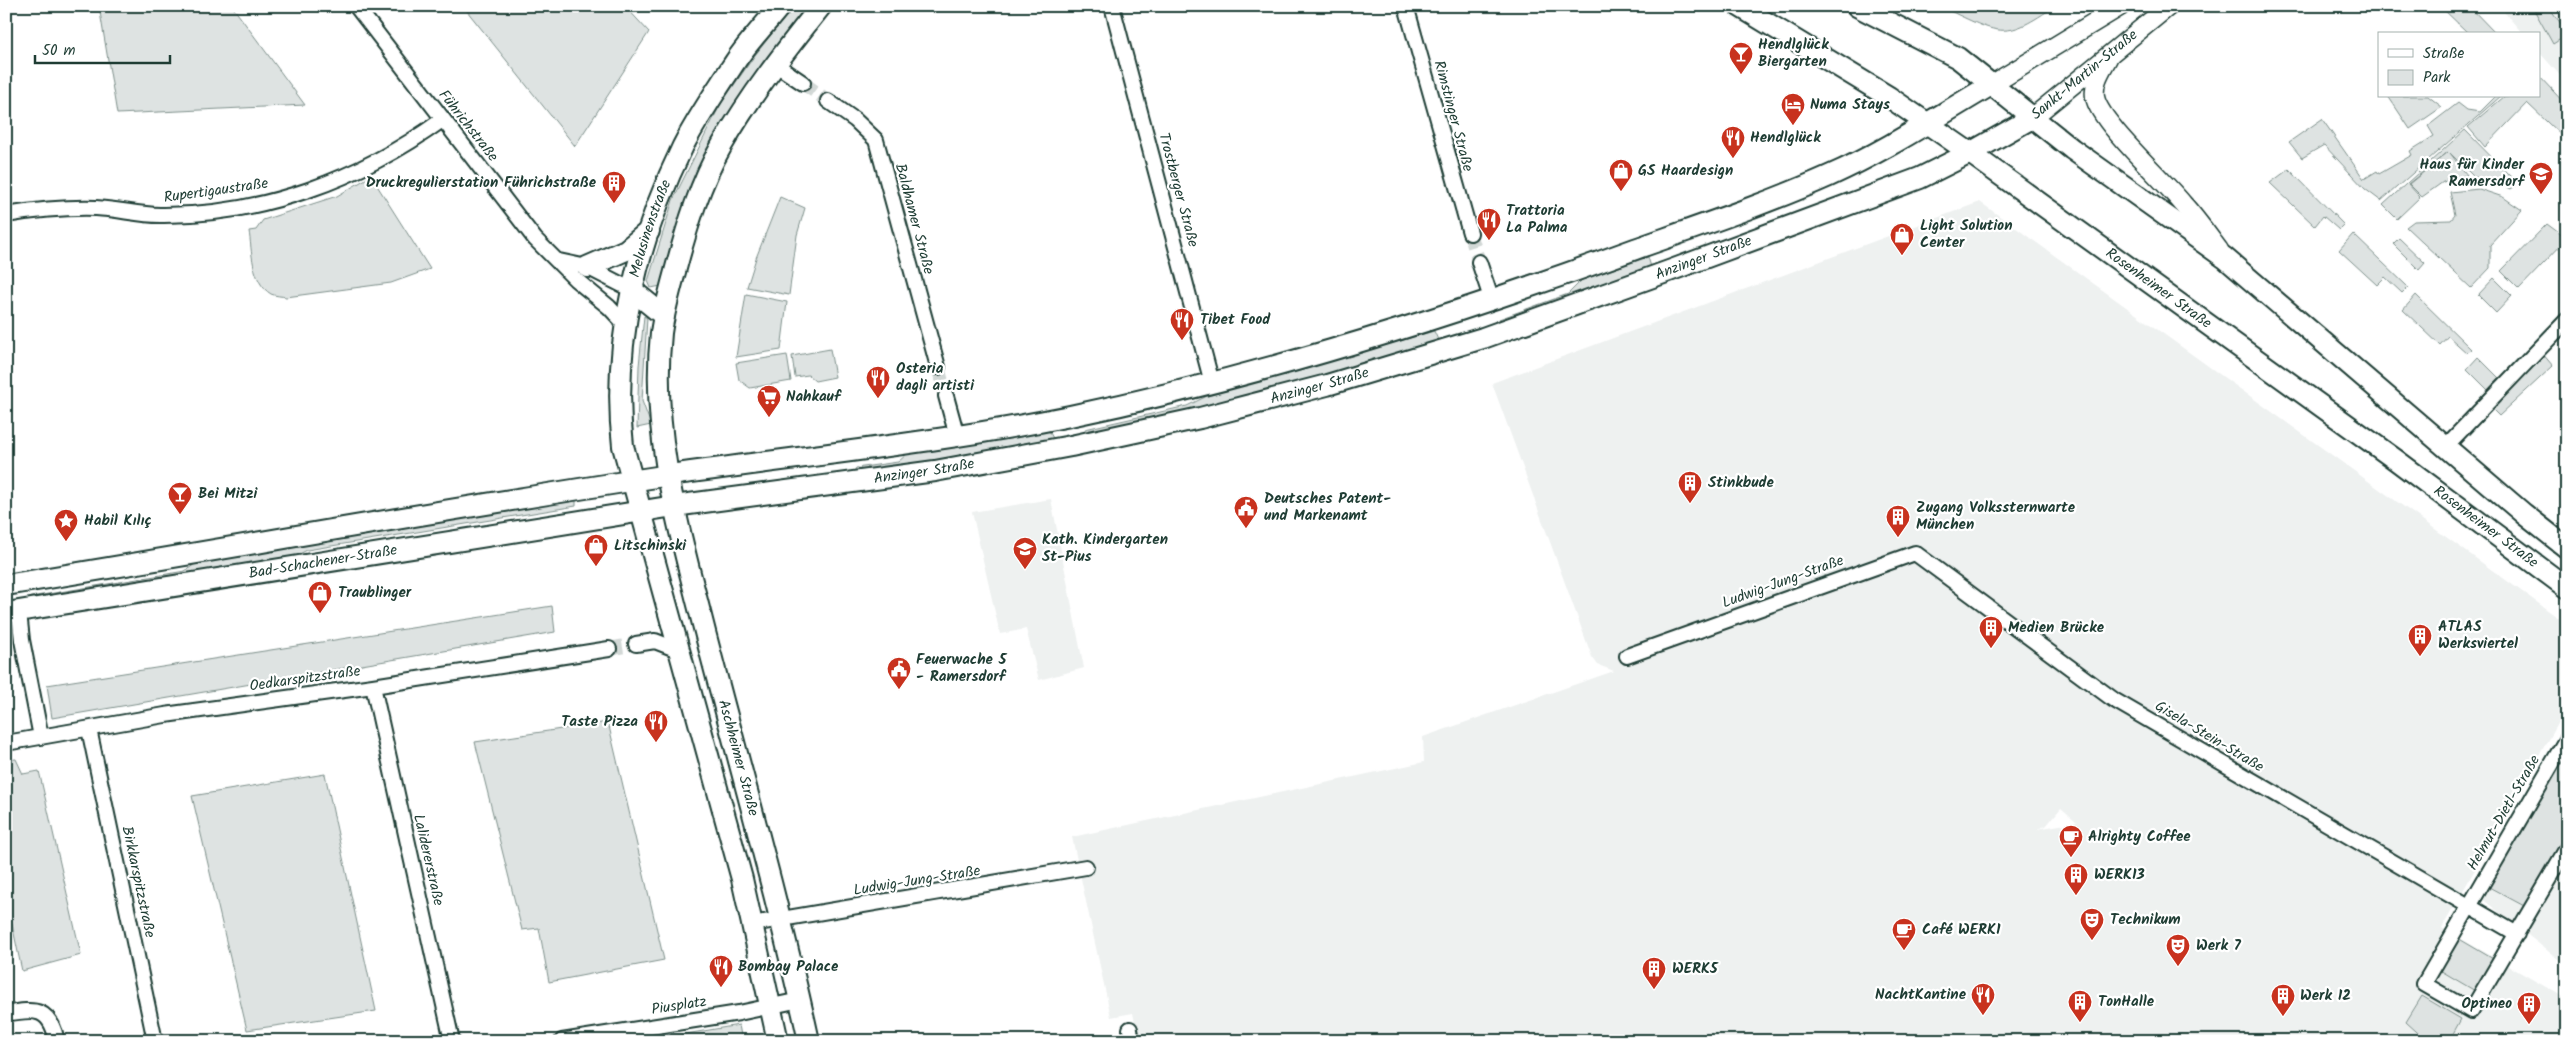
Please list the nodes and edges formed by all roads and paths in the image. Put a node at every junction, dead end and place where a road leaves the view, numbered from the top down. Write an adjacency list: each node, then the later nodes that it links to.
1 (356, 6): 16 (street, Führichstraße)
2 (780, 6): 20 (main road, Melusinenstraße)
3 (821, 6): 11 (main road)
4 (1112, 6): 32 (street, Trostberger Straße)
5 (1406, 6): 21 (street, Rimstinger Straße)
6 (1739, 6): 17 (main road, Rosenheimer Straße)
7 (1857, 6): 13 (main road)
8 (2121, 6): 13 (street)
9 (2169, 6): 10 (street, Sankt-Martin-Straße)
10 (2108, 58): 15 (street, Sankt-Martin-Straße); 22 (street)
11 (775, 64): 12 (street); 28 (main road)
12 (803, 83)
13 (1991, 85): 15 (main road); 17 (main road)
14 (828, 101): 31 (street, Baldhamer Straße)
15 (2032, 118): 18 (main road, Sankt-Martin-Straße); 22 (main road)
16 (442, 120): 19 (street, Rupertigaustraße); 23 (street, Führichstraße)
17 (1926, 123): 18 (main road, Rosenheimer Straße); 27 (main road, Anzinger Straße)
18 (1970, 153): 38 (main road, Anzinger Straße); 43 (main road, Rosenheimer Straße)
19 (6, 215)
20 (649, 232): 25 (main road); 26 (main road, Melusinenstraße)
21 (1470, 233)
22 (2225, 258): 35 (main road)
23 (559, 261): 25 (street); 30 (street, Führichstraße)
24 (1479, 262): 27 (street)
25 (587, 267): 26 (street)
26 (632, 290): 28 (main road); 30 (main road, Melusinenstraße)
27 (1492, 301): 32 (main road, Anzinger Straße)
28 (664, 316): 36 (main road)
29 (2567, 320): 35 (street)
30 (625, 324): 37 (main road, Melusinenstraße)
31 (938, 367)
32 (1212, 383): 34 (main road, Anzinger Straße)
33 (946, 396): 34 (street)
34 (957, 436): 36 (main road, Anzinger Straße)
35 (2446, 446): 40 (main road)
36 (667, 476): 37 (main road, Anzinger Straße); 38 (main road, Aschheimer Straße)
37 (632, 482): 39 (main road, Aschheimer Straße); 42 (main road, Bad-Schachener-Straße)
38 (674, 506): 39 (main road, Anzinger Straße); 57 (main road, Aschheimer Straße)
39 (639, 512): 44 (main road, Bad-Schachener-Straße); 47 (main road, Aschheimer Straße)
40 (2567, 548)
41 (1945, 578): 48 (street, Ludwig-Jung-Straße); 56 (street, Gisela-Stein-Straße)
42 (13, 584): 44 (main road)
43 (2567, 588)
44 (12, 613): 51 (street)
45 (636, 644): 47 (street)
46 (608, 648): 49 (street, Oedkarspitzstraße)
47 (678, 650): 58 (main road, Aschheimer Straße)
48 (1627, 656)
49 (373, 686): 50 (street, Oedkarspitzstraße); 65 (street, Lalidererstraße)
50 (89, 729): 51 (street, Oedkarspitzstraße); 64 (street, Birkkarspitzstraße)
51 (41, 737): 53 (street, Oedkarspitzstraße)
52 (2567, 738): 56 (street, Helmut-Dietl-Straße)
53 (6, 743)
54 (2567, 848): 59 (street, Helmut-Dietl-Straße)
55 (1086, 868): 57 (street, Ludwig-Jung-Straße)
56 (2469, 905): 59 (street); 59 (street, Helmut-Dietl-Straße)
57 (782, 919): 58 (street, Ludwig-Jung-Straße); 60 (main road, Aschheimer Straße)
58 (752, 924): 61 (main road, Aschheimer Straße)
59 (2517, 934)
60 (800, 1000): 61 (street, Piusplatz); 68 (main road, Aschheimer Straße)
61 (771, 1006): 66 (street, Piusplatz); 67 (main road, Aschheimer Straße)
62 (6, 1014): 63 (street)
63 (58, 1041)
64 (155, 1041)
65 (452, 1041)
66 (562, 1041)
67 (778, 1041)
68 (809, 1041)

